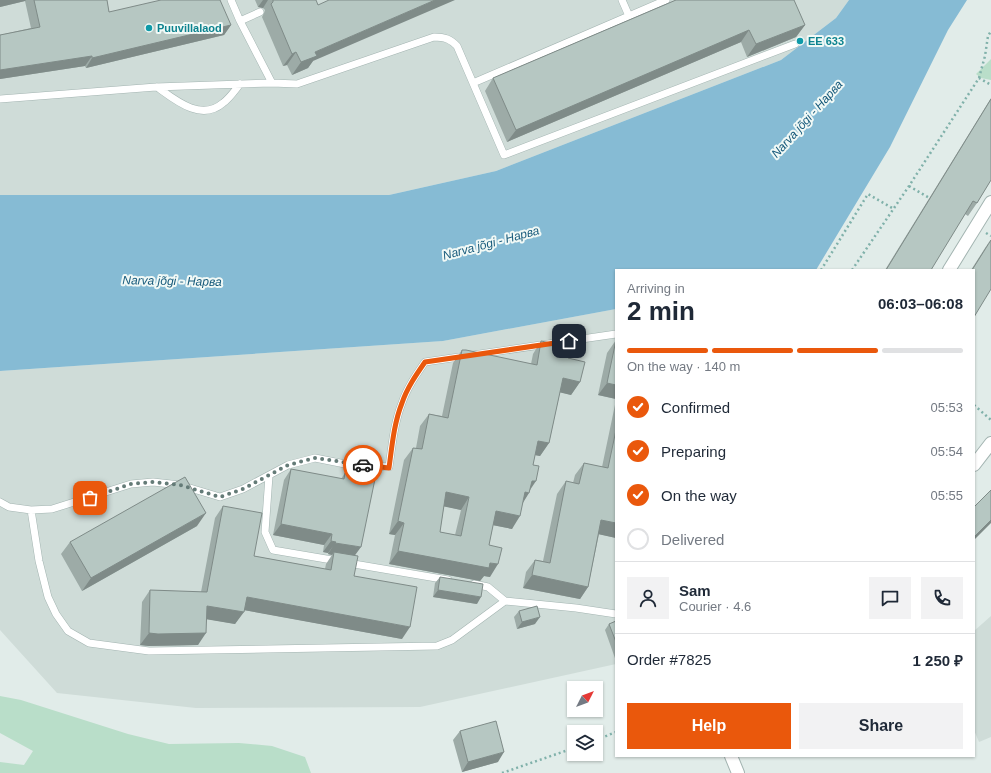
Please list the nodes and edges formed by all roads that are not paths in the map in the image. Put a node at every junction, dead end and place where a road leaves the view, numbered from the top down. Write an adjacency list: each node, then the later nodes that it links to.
1 (231, 0): 6 (lane)
2 (622, 0): 5 (lane)
3 (666, 0): 5 (lane)
4 (260, 12): 6 (lane)
5 (629, 16): 9 (lane)
6 (240, 21): 8 (lane)
7 (795, 44): 9 (lane)
8 (272, 82): 9 (lane); 10 (lane)
9 (473, 83)
10 (240, 84): 11 (lane); 11 (lane)
11 (156, 87): 12 (lane)
12 (0, 99)
13 (991, 202): 14 (street)
14 (950, 269)
15 (615, 334): 18 (lane)
16 (990, 448): 17 (street)
17 (975, 464)
18 (269, 476): 20 (lane); 21 (lane)
19 (0, 502): 20 (lane)
20 (31, 510): 23 (lane)
21 (457, 581)
22 (465, 583): 23 (lane)
23 (505, 601): 24 (lane)
24 (615, 614)
25 (731, 757): 26 (street)
26 (738, 773)

